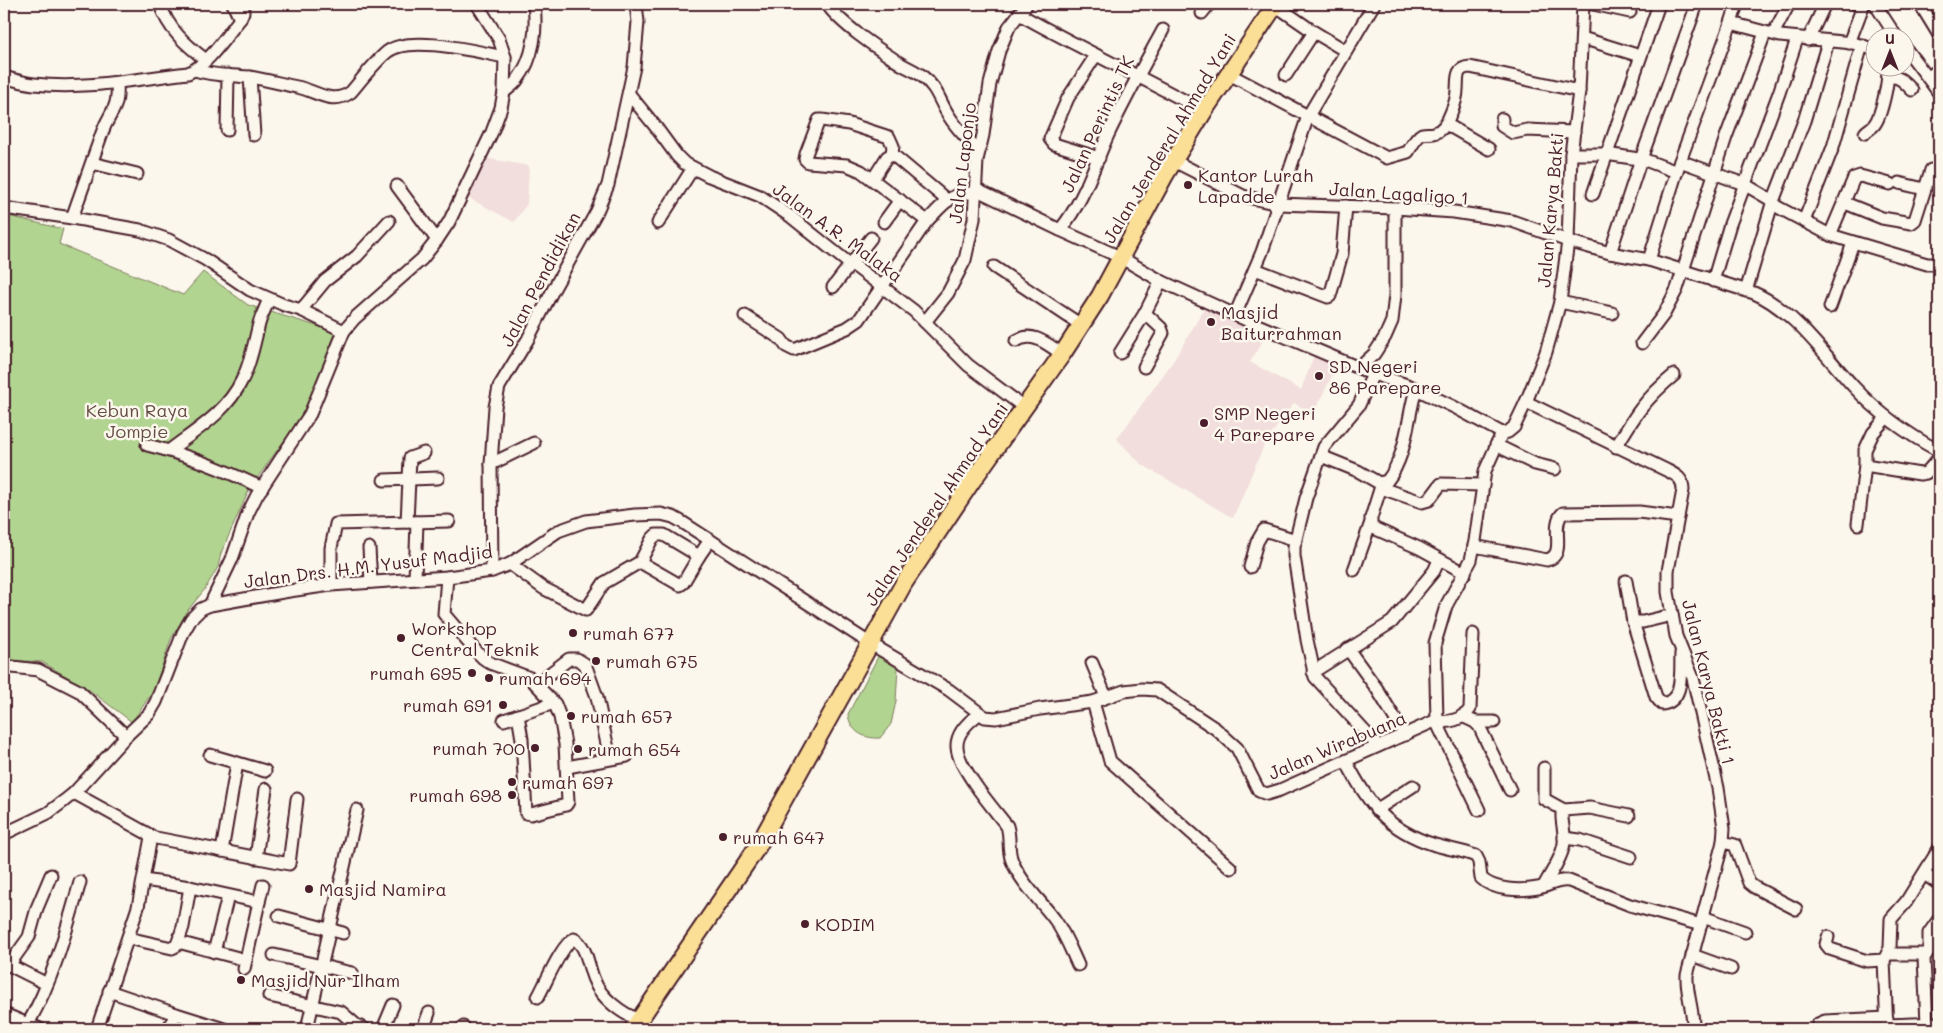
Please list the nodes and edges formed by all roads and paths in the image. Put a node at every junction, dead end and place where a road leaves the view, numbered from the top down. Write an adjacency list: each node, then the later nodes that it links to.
1 (160, 4): 42 (street)
2 (233, 4): 25 (street)
3 (243, 4): 25 (street)
4 (477, 4): 41 (street)
5 (534, 4): 58 (street)
6 (636, 4): 60 (street, Jalan Pendidikan)
7 (827, 4): 70 (street)
8 (1027, 4): 24 (street, Jalan Laponjo)
9 (1276, 4): 29 (street); 46 (highway, Jalan Jenderal Ahmad Yani)
10 (1374, 4): 38 (street)
11 (1583, 4): 32 (street, Jalan Karya Bakti)
12 (1593, 4): 23 (street)
13 (1659, 4): 40 (street)
14 (1697, 4): 75 (street)
15 (1737, 4): 26 (street)
16 (1789, 4): 30 (street)
17 (1825, 4): 33 (street)
18 (1856, 4): 35 (street)
19 (1875, 4): 27 (street)
20 (1920, 4): 31 (street)
21 (1937, 4): 22 (highway)
22 (1939, 7)
23 (1630, 12)
24 (1019, 14): 39 (street); 70 (street, Jalan Laponjo)
25 (240, 19): 42 (street)
26 (1731, 23): 30 (street); 78 (street)
27 (1891, 28)
28 (1163, 30): 48 (street, Jalan Perintis TK)
29 (1314, 32): 38 (street); 49 (street)
30 (1769, 34): 33 (street); 81 (street)
31 (1939, 34)
32 (1582, 38): 40 (street); 56 (street, Jalan Karya Bakti)
33 (1802, 39): 34 (street); 84 (street)
34 (1828, 42): 35 (street); 91 (street)
35 (1849, 43): 36 (street)
36 (1862, 46): 37 (street); 100 (street)
37 (1866, 47)
38 (1346, 51): 62 (street)
39 (1096, 55): 48 (street); 74 (street)
40 (1640, 56): 73 (street)
41 (505, 57): 51 (street); 58 (street)
42 (206, 60): 45 (street)
43 (1916, 62): 54 (street)
44 (1939, 69): 54 (street)
45 (195, 70): 47 (street); 55 (street)
46 (1229, 74): 61 (highway, Jalan Jenderal Ahmad Yani); 62 (street)
47 (228, 75): 51 (street); 65 (street)
48 (1138, 75): 61 (street); 74 (street, Jalan Perintis TK)
49 (1286, 75)
50 (4, 77): 55 (street)
51 (250, 77): 68 (street)
52 (1887, 78): 67 (street)
53 (1899, 78): 57 (street)
54 (1928, 78): 59 (street)
55 (117, 83): 77 (street)
56 (1579, 90): 64 (street); 66 (street, Jalan Karya Bakti)
57 (1912, 90)
58 (504, 92): 106 (street)
59 (1939, 93)
60 (629, 94): 79 (street, Jalan A.R. Malaka); 155 (street, Jalan Pendidikan)
61 (1204, 111): 76 (highway, Jalan Jenderal Ahmad Yani)
62 (1308, 116): 64 (street); 93 (street)
63 (1502, 119): 66 (street)
64 (1446, 124): 69 (street)
65 (227, 130)
66 (1574, 132): 72 (street, Jalan Karya Bakti)
67 (1865, 133)
68 (254, 135)
69 (1489, 149)
70 (978, 151): 87 (street, Jalan Laponjo)
71 (892, 154): 83 (street); 83 (street); 90 (street)
72 (1572, 154): 73 (street); 107 (street, Jalan Karya Bakti)
73 (1606, 154): 75 (street); 88 (street)
74 (1099, 158): 103 (street, Jalan Perintis TK)
75 (1641, 159): 78 (street); 109 (street)
76 (1174, 161): 93 (street, Jalan Lagaligo 1); 110 (highway, Jalan Jenderal Ahmad Yani)
77 (92, 163): 82 (street); 97 (street)
78 (1679, 166): 81 (street); 111 (street)
79 (693, 168): 101 (street); 113 (street, Jalan A.R. Malaka)
80 (1931, 170): 86 (street)
81 (1713, 173): 84 (street); 116 (street)
82 (137, 174)
83 (873, 179): 89 (street)
84 (1744, 184): 91 (street); 118 (street)
85 (397, 186): 106 (street)
86 (1924, 190): 92 (street); 92 (street)
87 (975, 191): 90 (street); 103 (street); 130 (street, Jalan Laponjo)
88 (1594, 194)
89 (900, 200): 99 (street); 102 (street)
90 (948, 201): 99 (street)
91 (1772, 202): 100 (street); 121 (street)
92 (1845, 202): 104 (street)
93 (1278, 204): 94 (street, Jalan Lagaligo 1); 115 (street)
94 (1346, 206): 96 (street, Jalan Lagaligo 1); 115 (street)
95 (4, 208): 97 (street)
96 (1395, 208): 107 (street, Jalan Lagaligo 1); 138 (street)
97 (72, 218): 122 (street)
98 (389, 221): 125 (street)
99 (926, 221): 119 (street)
100 (1804, 221): 104 (street)
101 (658, 222)
102 (884, 222)
103 (1060, 230): 110 (street)
104 (1830, 235): 108 (street)
105 (871, 238): 113 (street)
106 (437, 240): 132 (street)
107 (1568, 240): 109 (street, Jalan Lagaligo 1); 123 (street, Jalan Karya Bakti)
108 (1853, 243): 112 (street); 124 (street)
109 (1610, 252): 111 (street, Jalan Lagaligo 1)
110 (1120, 257): 117 (street); 131 (highway, Jalan Jenderal Ahmad Yani)
111 (1649, 260): 116 (street, Jalan Lagaligo 1)
112 (1939, 264)
113 (850, 265): 119 (street, Jalan A.R. Malaka); 120 (street)
114 (994, 268): 131 (street)
115 (1255, 269): 128 (street)
116 (1683, 271): 118 (street, Jalan Lagaligo 1); 134 (street)
117 (1161, 281): 126 (street); 128 (street)
118 (1713, 281): 121 (street, Jalan Lagaligo 1)
119 (881, 286): 129 (street); 130 (street, Jalan A.R. Malaka)
120 (833, 287)
121 (1746, 291): 144 (street, Jalan Lagaligo 1)
122 (269, 299): 125 (street); 150 (street)
123 (1560, 302): 127 (street); 142 (street, Jalan Karya Bakti)
124 (1830, 307)
125 (301, 310): 132 (street)
126 (1145, 313): 135 (street); 137 (street)
127 (1612, 313)
128 (1235, 315): 138 (street)
129 (745, 316)
130 (925, 322): 143 (street, Jalan A.R. Malaka)
131 (1081, 325): 136 (highway, Jalan Jenderal Ahmad Yani)
132 (344, 331): 163 (street)
133 (1016, 341): 136 (street)
134 (1642, 343)
135 (1120, 353)
136 (1062, 354): 143 (highway, Jalan Jenderal Ahmad Yani)
137 (1144, 366)
138 (1359, 368): 139 (street)
139 (1373, 374): 141 (street); 153 (street)
140 (1674, 374): 149 (street)
141 (1416, 389): 145 (street); 161 (street)
142 (1526, 402): 145 (street, Jalan Karya Bakti); 149 (street, Jalan Karya Bakti 1)
143 (1025, 408): 190 (highway, Jalan Jenderal Ahmad Yani)
144 (1886, 418): 151 (street, Jalan Lagaligo 1); 156 (street)
145 (1502, 433): 148 (street)
146 (534, 443): 155 (street)
147 (147, 445): 150 (street)
148 (1496, 445): 157 (street); 162 (street)
149 (1616, 447): 164 (street, Jalan Karya Bakti 1)
150 (170, 450): 163 (street)
151 (1939, 451)
152 (424, 453): 160 (street)
153 (1321, 456): 161 (street); 170 (street)
154 (1939, 458): 156 (street)
155 (492, 464): 179 (street, Jalan Pendidikan)
156 (1866, 465): 167 (street)
157 (1555, 469)
158 (438, 478): 160 (street)
159 (384, 480): 160 (street)
160 (408, 480): 166 (street)
161 (1381, 485): 162 (street); 168 (street)
162 (1483, 485): 171 (street)
163 (262, 488): 186 (street)
164 (1678, 517): 171 (street); 187 (street, Jalan Karya Bakti 1)
165 (449, 521): 166 (street)
166 (412, 522): 182 (street); 185 (street)
167 (1858, 524)
168 (1370, 525): 174 (street); 178 (street)
169 (710, 540): 173 (street); 176 (street, Jalan Drs. H.M. Yusuf Madjid); 190 (street, Jalan Drs. H.M. Yusuf Madjid)
170 (1296, 540): 177 (street); 195 (street)
171 (1474, 546): 180 (street)
172 (369, 548): 184 (street)
173 (699, 556): 175 (street); 175 (street)
174 (1439, 560): 180 (street); 191 (street)
175 (640, 562): 176 (street)
176 (510, 564): 179 (street, Jalan Drs. H.M. Yusuf Madjid)
177 (1250, 566)
178 (1354, 570)
179 (492, 571): 181 (street, Jalan Drs. H.M. Yusuf Madjid)
180 (1465, 573): 204 (street)
181 (447, 577): 182 (street, Jalan Drs. H.M. Yusuf Madjid); 196 (street)
182 (415, 579): 184 (street, Jalan Drs. H.M. Yusuf Madjid)
183 (1626, 581): 188 (street)
184 (371, 582): 185 (street, Jalan Drs. H.M. Yusuf Madjid)
185 (331, 585): 186 (street, Jalan Drs. H.M. Yusuf Madjid)
186 (210, 605): 208 (street)
187 (1672, 615): 188 (street); 192 (street, Jalan Karya Bakti 1)
188 (1633, 622): 192 (street)
189 (1473, 634): 202 (street)
190 (871, 644): 200 (street); 276 (highway, Jalan Jenderal Ahmad Yani)
191 (1348, 648): 195 (street); 207 (street)
192 (1681, 650): 231 (street, Jalan Karya Bakti 1)
193 (1092, 663): 197 (street)
194 (4, 666): 208 (street)
195 (1313, 672): 209 (street)
196 (536, 684): 199 (street); 212 (street)
197 (1106, 697): 198 (street, Jalan Wirabuana); 213 (street, Jalan Wirabuana)
198 (1093, 702): 200 (street, Jalan Wirabuana); 236 (street)
199 (554, 703): 201 (street); 215 (street)
200 (979, 714): 262 (street)
201 (518, 715): 203 (street); 215 (street)
202 (1462, 716): 204 (street, Jalan Wirabuana); 205 (street)
203 (504, 720)
204 (1436, 721): 207 (street, Jalan Wirabuana); 225 (street)
205 (1475, 722): 206 (street); 220 (street)
206 (1494, 722)
207 (1405, 735): 209 (street, Jalan Wirabuana)
208 (126, 736): 221 (street)
209 (1378, 746): 213 (street, Jalan Wirabuana)
210 (210, 755): 214 (street)
211 (627, 756): 212 (street)
212 (610, 758): 215 (street)
213 (1346, 761): 224 (street)
214 (237, 763): 217 (street); 233 (street)
215 (567, 767)
216 (1544, 768): 226 (street)
217 (265, 771)
218 (1413, 786): 224 (street)
219 (266, 789): 235 (street)
220 (1510, 790)
221 (74, 793): 228 (street); 229 (street)
222 (297, 799): 235 (street)
223 (357, 810): 251 (street)
224 (1376, 810): 243 (street)
225 (1480, 810)
226 (1564, 810): 227 (street); 230 (street)
227 (1629, 816)
228 (4, 834)
229 (151, 837): 233 (street); 239 (street)
230 (1564, 838): 234 (street); 243 (street)
231 (1723, 842): 247 (street); 250 (street, Jalan Karya Bakti 1)
232 (1939, 849): 237 (street)
233 (222, 851): 235 (street)
234 (1631, 857)
235 (256, 858)
236 (1231, 868)
237 (1924, 874): 241 (street); 261 (street)
238 (51, 875): 264 (street)
239 (144, 880): 244 (street); 255 (street)
240 (80, 882): 267 (street)
241 (1939, 884)
242 (263, 885): 246 (street)
243 (1544, 886): 250 (street)
244 (190, 887): 245 (street); 256 (street)
245 (228, 896): 246 (street); 257 (street)
246 (259, 902): 257 (street)
247 (1796, 909)
248 (279, 916): 251 (street)
249 (1939, 919): 259 (street)
250 (1702, 921): 252 (street); 258 (street, Jalan Karya Bakti 1)
251 (328, 929): 253 (street); 263 (street)
252 (1745, 932)
253 (343, 933)
254 (1828, 937): 261 (street)
255 (128, 938): 256 (street); 268 (street)
256 (178, 942): 257 (street)
257 (214, 952)
258 (1692, 954): 265 (street); 289 (street, Jalan Karya Bakti 1)
259 (1926, 954): 261 (street); 278 (street)
260 (274, 955): 263 (street)
261 (1886, 957): 277 (street)
262 (1078, 965)
263 (320, 966): 266 (street); 271 (street)
264 (6, 969): 267 (street)
265 (1731, 969)
266 (352, 973)
267 (47, 984): 280 (street)
268 (109, 991): 275 (street); 282 (street)
269 (269, 996): 271 (street)
270 (538, 997): 276 (street)
271 (312, 1004): 285 (street); 286 (street)
272 (393, 1006): 287 (street)
273 (429, 1013): 288 (street)
274 (4, 1014): 280 (street)
275 (176, 1014): 283 (street); 284 (street)
276 (637, 1024)
277 (1887, 1024): 278 (street); 290 (street)
278 (1927, 1024): 279 (street)
279 (1939, 1024)
280 (27, 1027): 281 (street)
281 (40, 1029)
282 (96, 1029)
283 (168, 1029)
284 (224, 1029)
285 (307, 1029)
286 (365, 1029)
287 (383, 1029)
288 (423, 1029)
289 (1693, 1029)
290 (1816, 1029)

